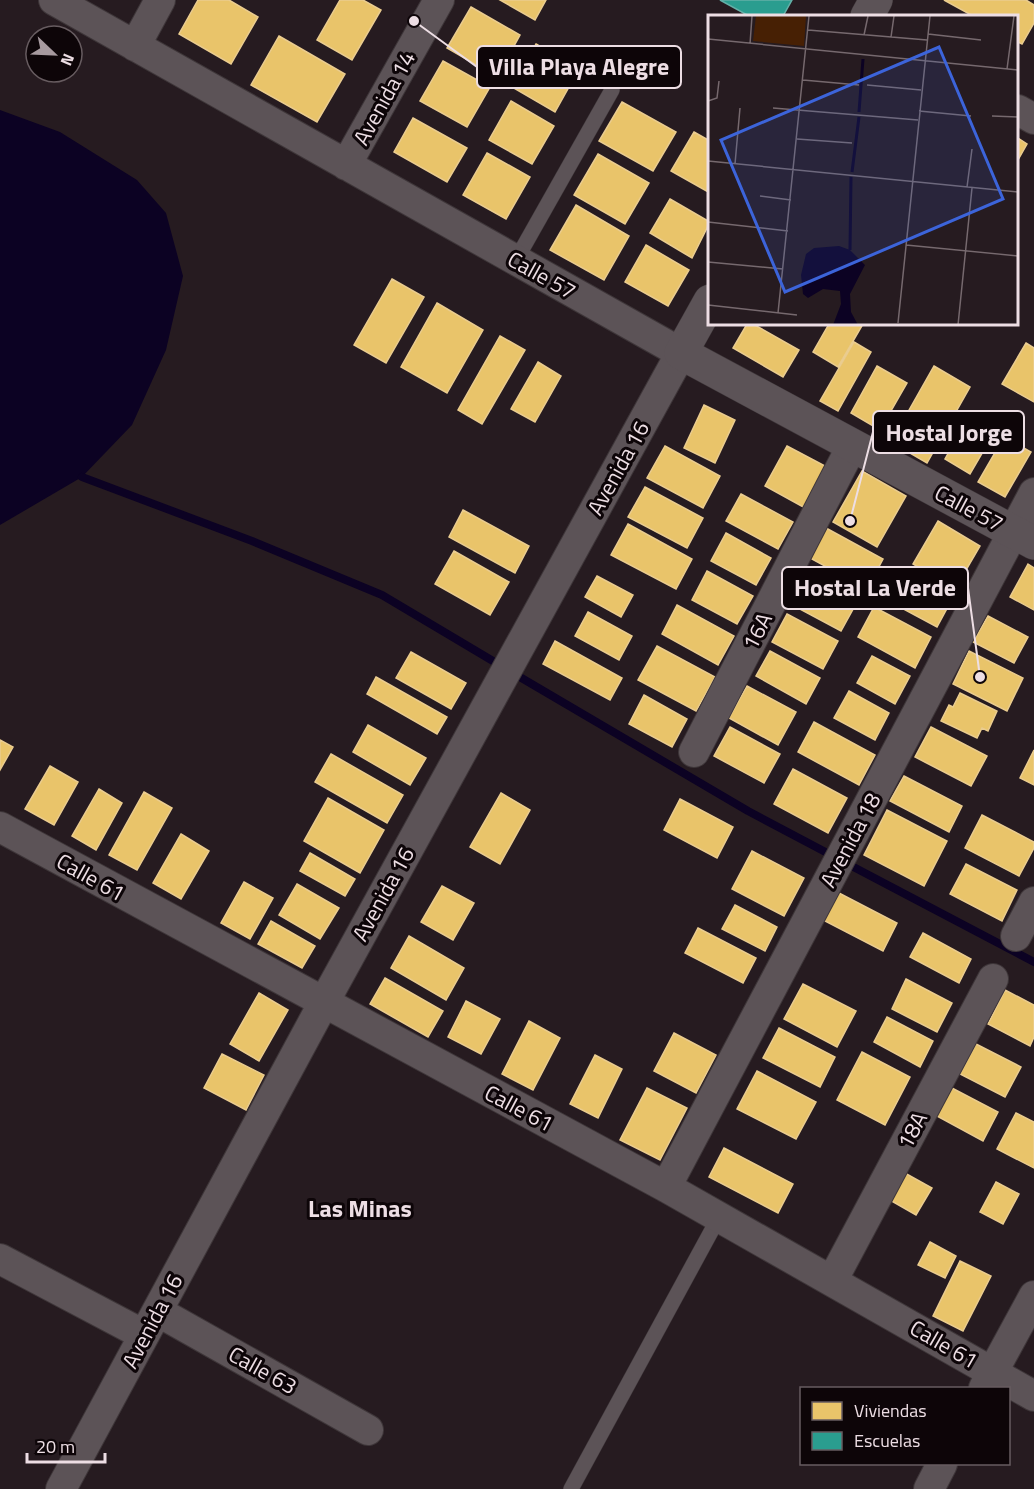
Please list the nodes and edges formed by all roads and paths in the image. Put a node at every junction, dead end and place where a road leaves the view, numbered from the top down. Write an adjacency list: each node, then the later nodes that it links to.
1 (54, 0): 6 (street, Calle 57)
2 (160, 0): 6 (street)
3 (439, 0): 10 (street, Avenida 14)
4 (876, 0): 5 (street)
5 (868, 15)
6 (135, 46): 10 (street, Calle 57)
7 (612, 90): 11 (lane)
8 (1019, 111): 9 (street)
9 (1034, 119)
10 (346, 165): 11 (street, Calle 57)
11 (516, 260): 13 (street, Calle 57)
12 (708, 305): 13 (street, Avenida 16)
13 (681, 353): 14 (street, Calle 57); 22 (street, Avenida 16)
14 (852, 446): 16 (street, Calle 57); 17 (street, 16A)
15 (1034, 493): 16 (street, Avenida 18)
16 (1024, 537): 23 (street, Avenida 18)
17 (694, 752)
18 (0, 827): 22 (street, Calle 61)
19 (1034, 902): 20 (street)
20 (1016, 936)
21 (993, 979): 26 (street, 18A)
22 (323, 1004): 23 (street, Calle 61); 28 (street, Avenida 16)
23 (666, 1187): 24 (street, Calle 61)
24 (719, 1217): 26 (street, Calle 61); 36 (lane)
25 (0, 1259): 28 (street, Calle 63)
26 (832, 1281): 29 (street, Calle 61)
27 (1034, 1296): 29 (street)
28 (151, 1323): 33 (street, Calle 63); 35 (street, Avenida 16)
29 (988, 1380): 30 (street, Calle 61)
30 (1008, 1387)
31 (1010, 1388): 32 (street, Calle 61)
32 (1034, 1396)
33 (368, 1430)
34 (941, 1465): 37 (street)
35 (61, 1489)
36 (571, 1489)
37 (928, 1489)

